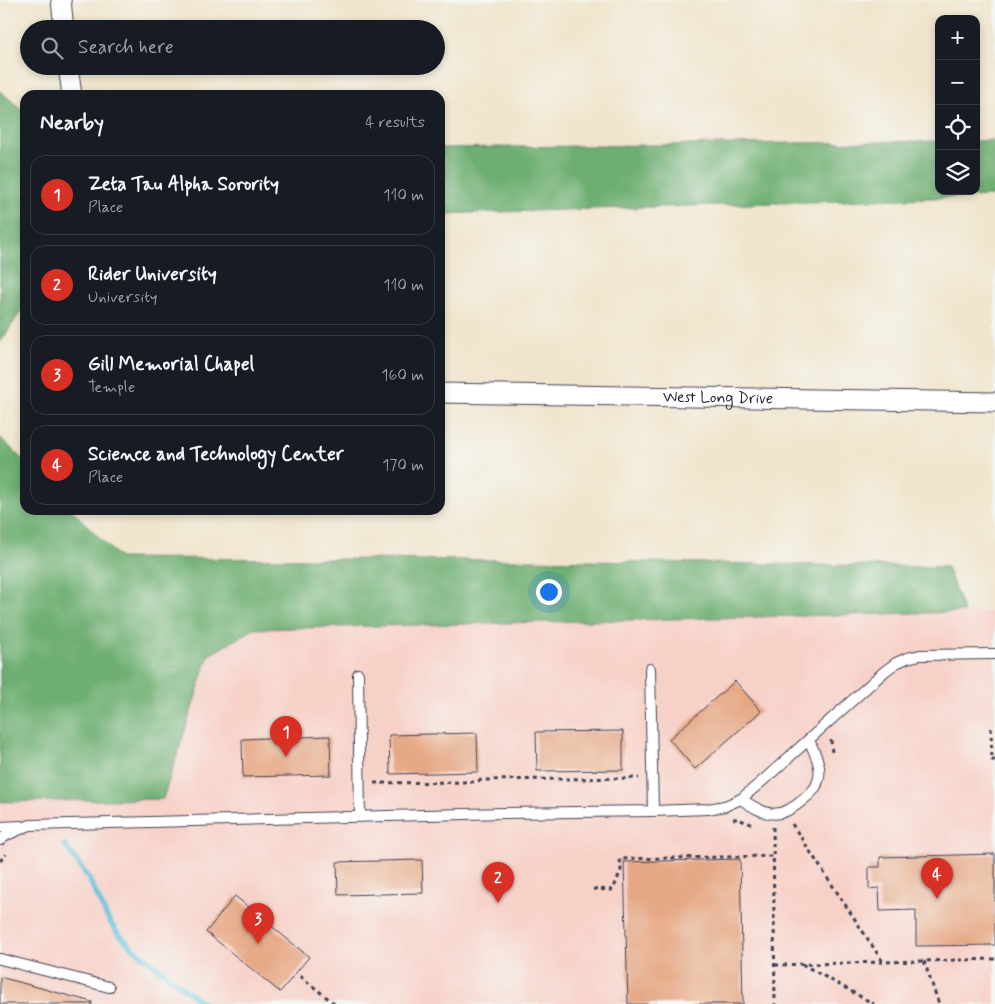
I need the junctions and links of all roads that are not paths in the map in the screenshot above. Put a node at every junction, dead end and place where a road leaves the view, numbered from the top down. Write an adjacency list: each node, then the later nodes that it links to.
1 (60, 0): 2 (street)
2 (63, 20)
3 (69, 75): 4 (street)
4 (71, 90)
5 (445, 393): 6 (street, West Long Drive)
6 (995, 402)
7 (995, 654): 10 (lane)
8 (650, 669): 12 (lane)
9 (358, 674): 13 (lane)
10 (809, 740): 11 (lane); 11 (lane)
11 (741, 799): 12 (lane)
12 (653, 811): 13 (lane)
13 (360, 816): 14 (lane)
14 (30, 825): 15 (lane); 16 (lane)
15 (0, 827)
16 (0, 840)
17 (0, 959): 18 (lane)
18 (109, 987)

